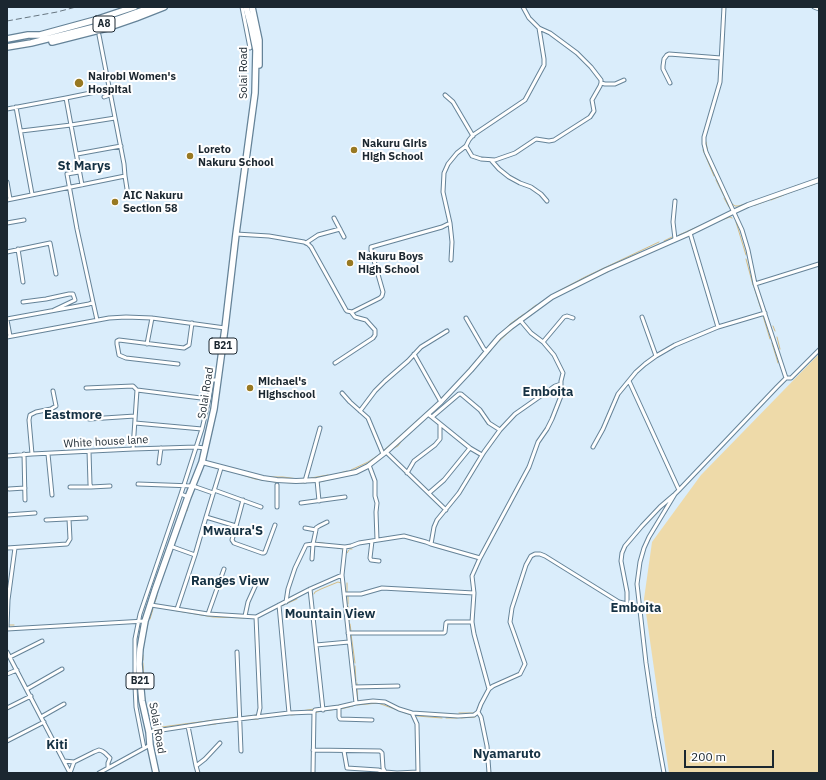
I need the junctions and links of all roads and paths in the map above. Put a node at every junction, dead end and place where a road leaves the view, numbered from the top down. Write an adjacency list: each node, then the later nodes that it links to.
1 (125, 7): 14 (highway)
2 (134, 7): 13 (highway, A8)
3 (152, 7): 13 (highway, A8)
4 (164, 7): 17 (highway)
5 (242, 7): 19 (street)
6 (246, 7): 25 (highway, Solai Road / B21)
7 (252, 7): 25 (highway, B21)
8 (523, 7): 12 (street)
9 (724, 7): 20 (street)
10 (814, 7): 11 (street)
11 (819, 9)
12 (539, 28): 22 (street); 34 (street)
13 (54, 34): 14 (highway, A8); 17 (highway, A8)
14 (28, 35): 16 (highway, A8)
15 (99, 35): 24 (street)
16 (7, 39)
17 (31, 43): 18 (highway, A8)
18 (7, 47)
19 (250, 48)
20 (721, 58): 23 (street); 50 (street)
21 (624, 80): 22 (street)
22 (601, 83): 38 (street)
23 (670, 83)
24 (108, 90): 27 (street); 28 (street); 31 (street)
25 (255, 93): 57 (highway, Solai Road / B21)
26 (446, 95): 34 (street)
27 (104, 97)
28 (66, 98): 29 (street); 32 (street)
29 (16, 107): 30 (street); 33 (street)
30 (7, 109)
31 (115, 118): 32 (street); 35 (street)
32 (71, 125): 33 (street); 37 (street)
33 (21, 131): 46 (street)
34 (473, 136): 36 (street)
35 (121, 146): 37 (street); 40 (street)
36 (466, 146): 38 (street); 54 (street)
37 (77, 154): 39 (street)
38 (491, 160): 48 (street)
39 (79, 172): 43 (street); 44 (street)
40 (125, 176): 43 (street); 45 (street)
41 (819, 180): 50 (street)
42 (7, 182): 47 (street)
43 (82, 185): 44 (street)
44 (70, 187): 46 (street); 69 (street)
45 (126, 193)
46 (32, 194): 47 (street)
47 (9, 199)
48 (548, 201)
49 (675, 201): 59 (street)
50 (733, 212): 56 (street); 67 (street)
51 (334, 218): 55 (street)
52 (24, 220): 53 (street)
53 (7, 223)
54 (450, 223): 63 (street); 71 (street)
55 (340, 229): 58 (street); 60 (street)
56 (690, 233): 59 (street); 81 (street)
57 (236, 234): 60 (street); 82 (highway, Solai Road / B21)
58 (344, 237)
59 (675, 239): 79 (street)
60 (306, 243): 71 (street)
61 (18, 249): 62 (street); 65 (street); 66 (street)
62 (7, 252)
63 (451, 260)
64 (819, 264): 67 (street)
65 (56, 274)
66 (22, 282)
67 (756, 284): 72 (street)
68 (23, 302): 70 (street)
69 (93, 302): 70 (street); 78 (street)
70 (49, 312): 77 (street)
71 (351, 312): 91 (street)
72 (765, 312): 81 (street); 93 (street)
73 (642, 317): 90 (street)
74 (152, 318): 78 (street); 80 (street); 86 (street)
75 (466, 318): 88 (street)
76 (572, 318): 85 (street)
77 (7, 320): 84 (street)
78 (97, 320): 84 (street)
79 (520, 320): 85 (street); 88 (street)
80 (192, 323): 82 (street); 86 (street)
81 (718, 327): 90 (street)
82 (225, 328): 94 (highway, Solai Road / B21)
83 (447, 331): 89 (street)
84 (8, 336)
85 (543, 342): 96 (street)
86 (147, 344): 92 (street)
87 (819, 350): 93 (street)
88 (488, 351): 102 (street)
89 (414, 354): 102 (street); 103 (street)
90 (656, 356): 95 (street)
91 (335, 363)
92 (178, 364)
93 (786, 378): 142 (street)
94 (218, 380): 101 (street); 116 (highway, Solai Road / B21)
95 (629, 382): 114 (street); 142 (street)
96 (561, 384): 112 (street); 177 (street)
97 (86, 388): 98 (street)
98 (137, 390): 101 (street); 105 (street)
99 (53, 392): 122 (street)
100 (342, 393): 103 (street)
101 (209, 399): 111 (street)
102 (441, 402): 104 (street)
103 (360, 411): 120 (street)
104 (428, 414): 106 (street); 120 (street)
105 (135, 416): 107 (street); 108 (street)
106 (432, 417): 109 (street); 112 (street)
107 (89, 419)
108 (135, 423): 111 (street); 118 (street)
109 (440, 424): 117 (street); 130 (street)
110 (320, 428): 132 (street)
111 (202, 429): 113 (street)
112 (500, 430): 124 (street)
113 (196, 447): 115 (street, White house lane); 116 (street, White house lane); 134 (street)
114 (593, 447)
115 (161, 448): 118 (street, White house lane); 127 (street)
116 (205, 448): 126 (highway, Solai Road / B21)
117 (470, 448): 124 (street); 144 (street)
118 (133, 449): 119 (street, White house lane)
119 (89, 451): 123 (street, White house lane); 139 (street)
120 (384, 453): 128 (street); 130 (street)
121 (24, 454): 122 (street, White house lane); 125 (street, White house lane); 140 (street)
122 (32, 454): 123 (street, White house lane)
123 (48, 454): 147 (street)
124 (482, 455): 156 (street)
125 (7, 456)
126 (202, 462): 129 (street); 137 (highway, Solai Road / B21)
127 (159, 463)
128 (369, 465): 131 (street); 168 (street)
129 (221, 468): 132 (street); 143 (street)
130 (407, 472): 144 (street)
131 (317, 480): 132 (street); 152 (street)
132 (305, 481)
133 (138, 484): 134 (street)
134 (184, 485): 137 (street); 145 (street)
135 (277, 485): 155 (street)
136 (110, 486): 139 (street)
137 (192, 486): 143 (street); 148 (highway, Solai Road / B21)
138 (70, 487): 139 (street)
139 (91, 487)
140 (25, 488): 141 (street); 150 (street)
141 (9, 489)
142 (679, 490): 146 (street)
143 (214, 492): 151 (street); 159 (street)
144 (429, 493): 156 (street)
145 (181, 494): 148 (street); 196 (street)
146 (675, 494): 188 (street); 191 (street)
147 (52, 495)
148 (188, 497): 172 (highway, Solai Road / B21)
149 (345, 497): 152 (street)
150 (25, 500)
151 (243, 500): 154 (street); 165 (street)
152 (319, 501): 153 (street)
153 (301, 503)
154 (262, 507)
155 (277, 507)
156 (446, 510): 171 (street)
157 (34, 513): 158 (street)
158 (7, 515)
159 (206, 517): 165 (street); 176 (street)
160 (86, 518): 161 (street)
161 (69, 519): 162 (street); 175 (street)
162 (46, 520)
163 (327, 522): 167 (street)
164 (275, 525): 165 (street)
165 (236, 526)
166 (305, 528): 167 (street)
167 (316, 530): 170 (street)
168 (377, 540): 169 (street); 171 (street)
169 (372, 541): 173 (street); 179 (street)
170 (313, 544): 173 (street); 178 (street); 187 (street)
171 (431, 544): 177 (street)
172 (170, 546): 176 (street); 189 (highway, Solai Road / B21)
173 (345, 547): 181 (street)
174 (7, 548): 175 (street)
175 (15, 548): 186 (street)
176 (195, 554): 192 (street)
177 (480, 558): 184 (street)
178 (312, 559)
179 (379, 561)
180 (224, 569): 193 (street)
181 (342, 575): 183 (street); 185 (street)
182 (258, 580): 194 (street)
183 (310, 589): 187 (street); 202 (street)
184 (474, 593): 185 (street); 197 (street)
185 (344, 594): 199 (street)
186 (8, 600): 198 (street)
187 (286, 602): 190 (street)
188 (627, 604): 191 (street); 212 (street)
189 (151, 605): 192 (street); 196 (highway, Solai Road / B21)
190 (279, 605): 195 (street); 221 (street)
191 (639, 607): 249 (street)
192 (177, 609): 193 (street)
193 (208, 614): 194 (street)
194 (244, 616): 195 (street)
195 (256, 616): 224 (street)
196 (142, 622): 198 (street); 229 (highway, Solai Road / B21); 232 (street)
197 (472, 622): 199 (street); 212 (street)
198 (7, 628)
199 (348, 632): 201 (street)
200 (42, 641): 205 (street)
201 (349, 642): 202 (street); 210 (street)
202 (316, 645): 218 (street)
203 (7, 652): 205 (street)
204 (237, 652): 225 (street)
205 (10, 657): 207 (street)
206 (62, 669): 211 (street)
207 (16, 670): 208 (street); 211 (street)
208 (7, 674)
209 (398, 686): 210 (street)
210 (354, 687): 214 (street)
211 (27, 689): 213 (street)
212 (489, 689): 220 (street)
213 (30, 696): 217 (street); 223 (street)
214 (356, 703): 216 (street); 222 (street)
215 (64, 704): 223 (street)
216 (339, 707): 218 (street); 226 (street)
217 (7, 708)
218 (323, 710): 219 (street)
219 (314, 712): 221 (street); 233 (street)
220 (478, 712): 222 (street); 248 (street)
221 (289, 713): 224 (street)
222 (412, 713): 247 (street)
223 (41, 717): 227 (street)
224 (258, 717): 225 (street)
225 (240, 719): 228 (street); 234 (street)
226 (372, 720)
227 (44, 722): 230 (street); 237 (street)
228 (188, 726): 229 (street); 240 (street)
229 (149, 732): 232 (highway, Solai Road / B21)
230 (7, 741)
231 (220, 743): 240 (street)
232 (147, 746): 239 (street); 244 (highway, Solai Road / B21)
233 (313, 750): 235 (street); 246 (street)
234 (241, 751)
235 (344, 751): 242 (street); 242 (street)
236 (110, 758): 238 (street); 239 (street); 241 (street)
237 (64, 761): 238 (street); 238 (street)
238 (74, 762)
239 (119, 762): 241 (street)
240 (196, 766): 245 (street)
241 (108, 768): 243 (street)
242 (385, 772): 247 (street)
243 (99, 773)
244 (156, 773)
245 (198, 773)
246 (313, 773)
247 (418, 773)
248 (489, 773)
249 (664, 773)

